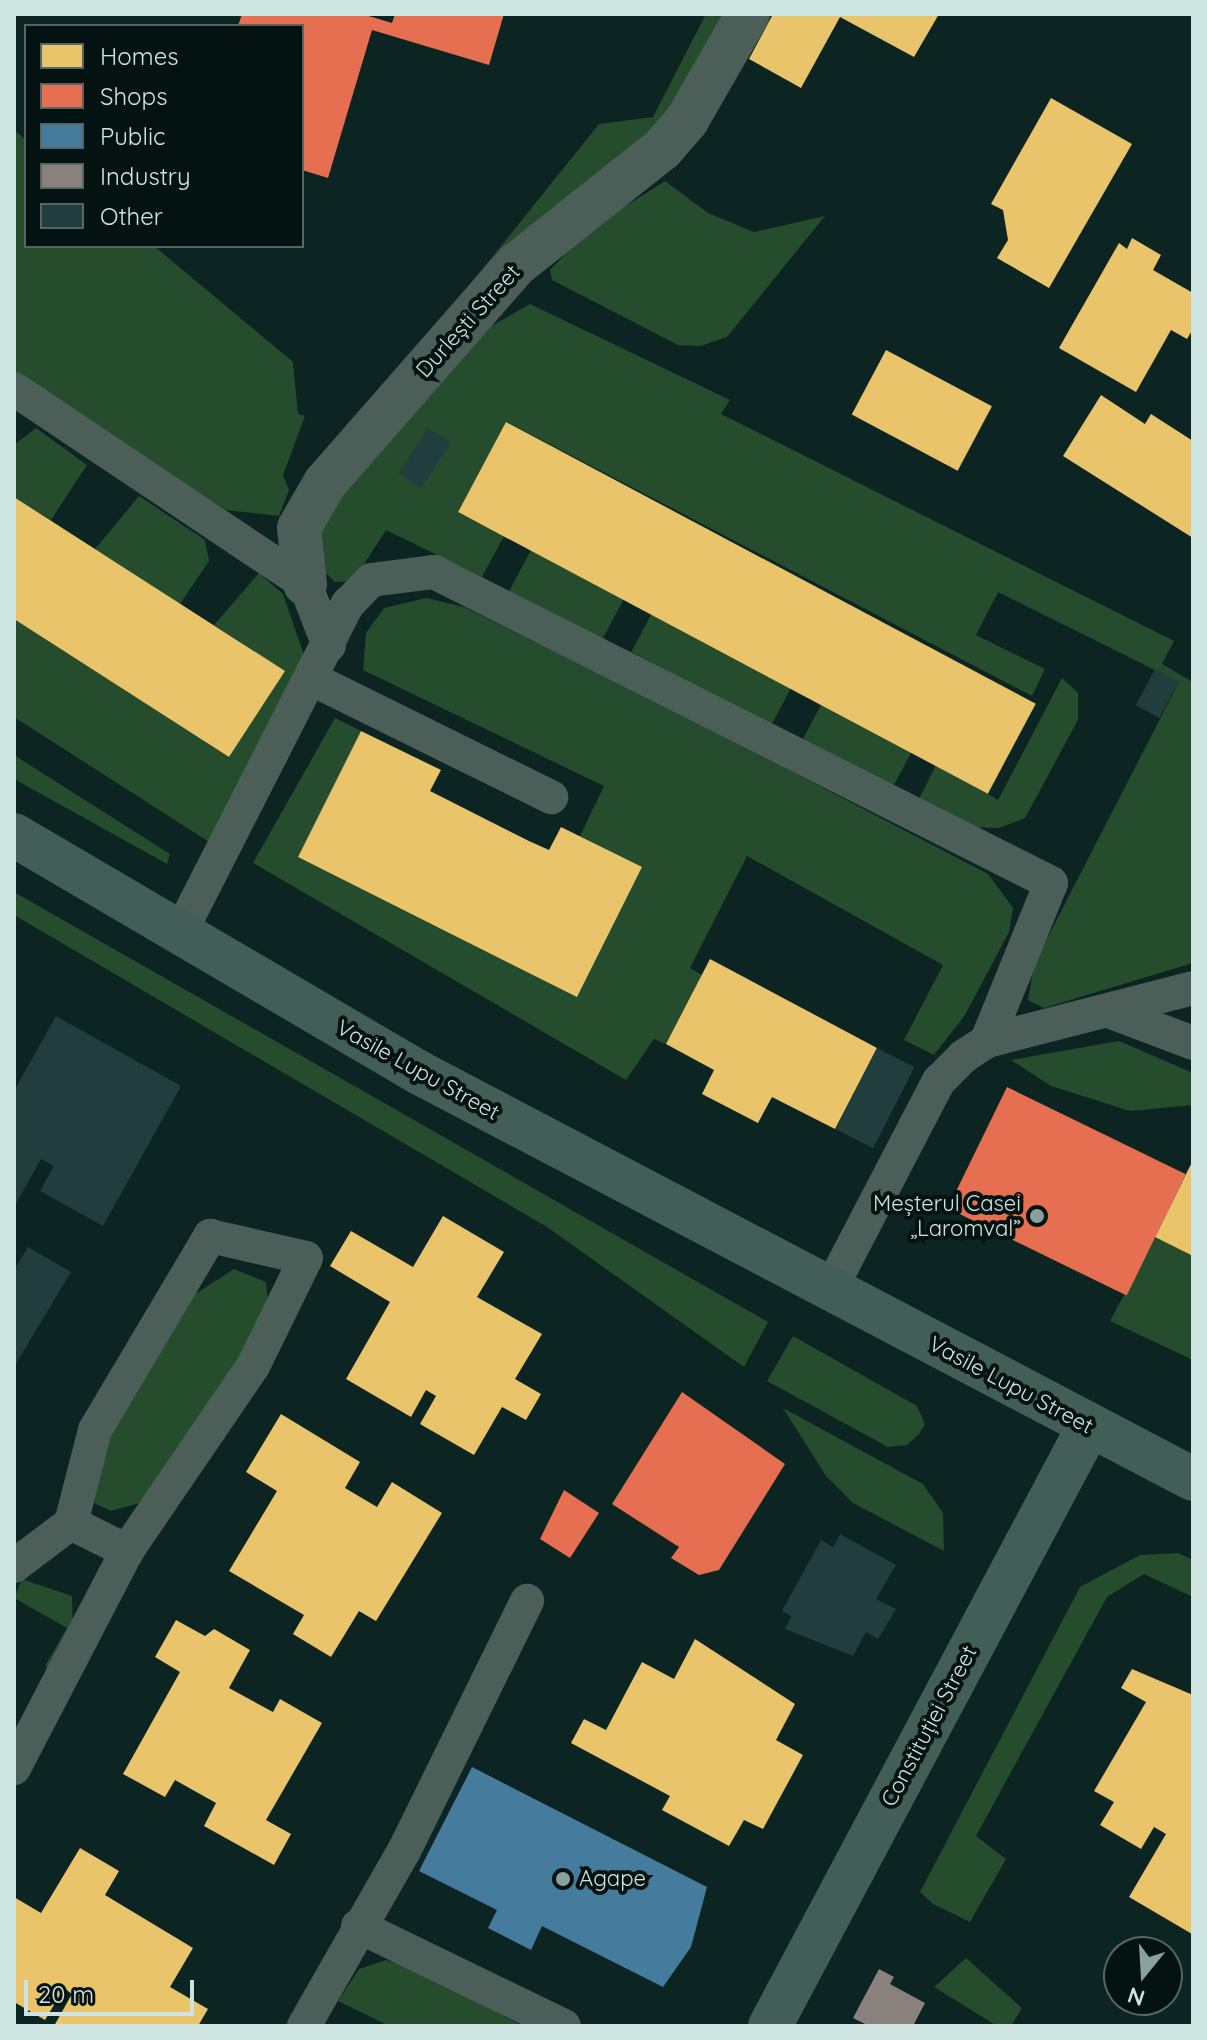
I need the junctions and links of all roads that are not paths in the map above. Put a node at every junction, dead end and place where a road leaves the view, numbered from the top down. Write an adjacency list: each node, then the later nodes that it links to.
1 (748, 14): 3 (street, Durlești Street)
2 (14, 389): 3 (lane)
3 (305, 584): 4 (lane)
4 (329, 646): 5 (lane); 11 (lane)
5 (312, 679): 6 (lane); 8 (lane)
6 (551, 797)
7 (14, 835): 8 (main road, Vasile Lupu Street)
8 (179, 935): 13 (main road, Vasile Lupu Street)
9 (1193, 988): 10 (lane)
10 (1114, 1013): 11 (lane); 12 (lane)
11 (987, 1041): 13 (lane)
12 (1193, 1043)
13 (830, 1290): 14 (main road, Vasile Lupu Street)
14 (1089, 1426): 15 (main road, Vasile Lupu Street); 24 (main road, Constituției Street)
15 (1193, 1479)
16 (71, 1523): 17 (lane); 17 (lane); 18 (lane)
17 (127, 1551): 20 (lane)
18 (14, 1566)
19 (527, 1601): 21 (lane)
20 (14, 1768)
21 (358, 1926): 22 (lane); 23 (lane)
22 (304, 2026)
23 (564, 2026)
24 (770, 2026)

